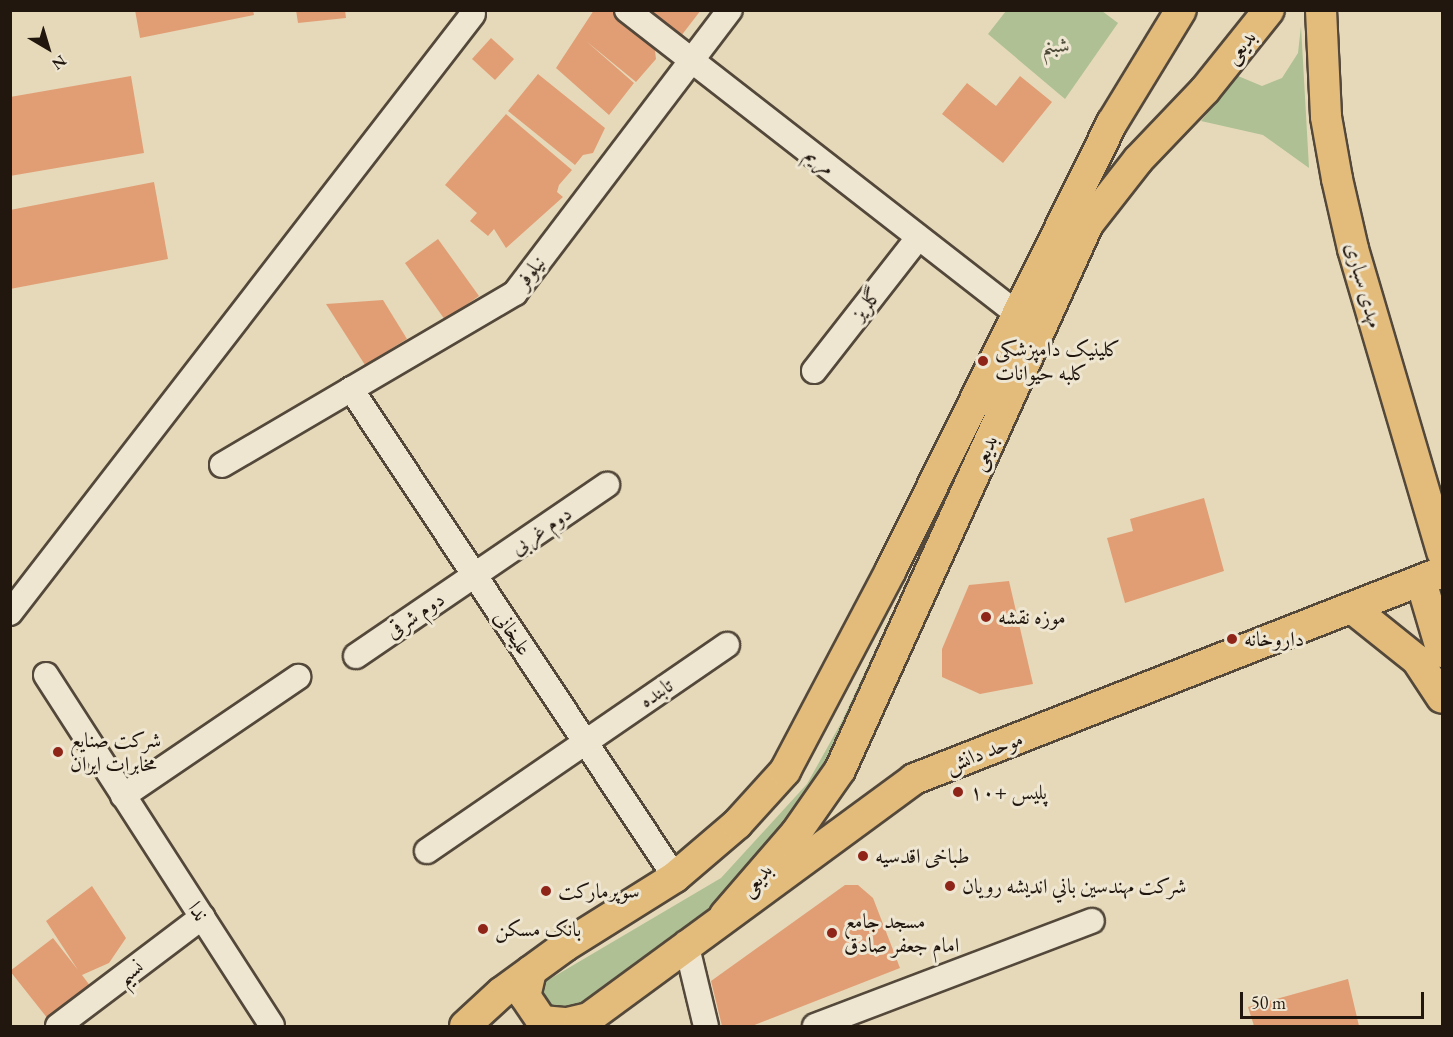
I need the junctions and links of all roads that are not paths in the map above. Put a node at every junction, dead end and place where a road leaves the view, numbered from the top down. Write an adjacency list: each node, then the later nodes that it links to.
1 (627, 10): 7 (street, مریم)
2 (729, 10): 7 (street, نیلوفر)
3 (1181, 10): 9 (main road, بدیعی)
4 (1269, 10): 29 (main road, بدیعی)
5 (1321, 10): 14 (main road, مهدی سباری)
6 (473, 14): 18 (street)
7 (691, 60): 8 (street, مریم); 11 (street, نیلوفر)
8 (918, 238): 9 (street, مریم); 10 (street, گلریز)
9 (1015, 312): 28 (main road, بدیعی)
10 (814, 371)
11 (351, 389): 12 (street, نیلوفر); 15 (street, علیخانی)
12 (222, 465)
13 (608, 485): 15 (street, دوم غربی)
14 (1443, 552)
15 (474, 575): 21 (street, دوم شرقی); 25 (street, علیخانی)
16 (1432, 577): 17 (main road, موحد دانش); 20 (main road)
17 (1352, 608): 24 (main road); 29 (main road, موحد دانش)
18 (10, 613)
19 (727, 645): 25 (street, تابنده)
20 (1443, 652)
21 (356, 656)
22 (46, 675): 26 (street, ندا)
23 (298, 677): 26 (street)
24 (1443, 698)
25 (585, 741): 27 (street, تابنده); 28 (street, علیخانی)
26 (123, 796): 30 (street, ندا)
27 (427, 851)
28 (675, 877): 33 (main road)
29 (725, 915): 32 (main road, موحد دانش)
30 (202, 917): 35 (street, نسیم); 36 (street, ندا)
31 (1092, 921): 39 (street)
32 (686, 943): 34 (main road, موحد دانش); 38 (street)
33 (531, 971): 34 (main road); 37 (main road)
34 (583, 1022)
35 (58, 1026)
36 (272, 1026)
37 (465, 1026)
38 (706, 1026)
39 (815, 1026)

